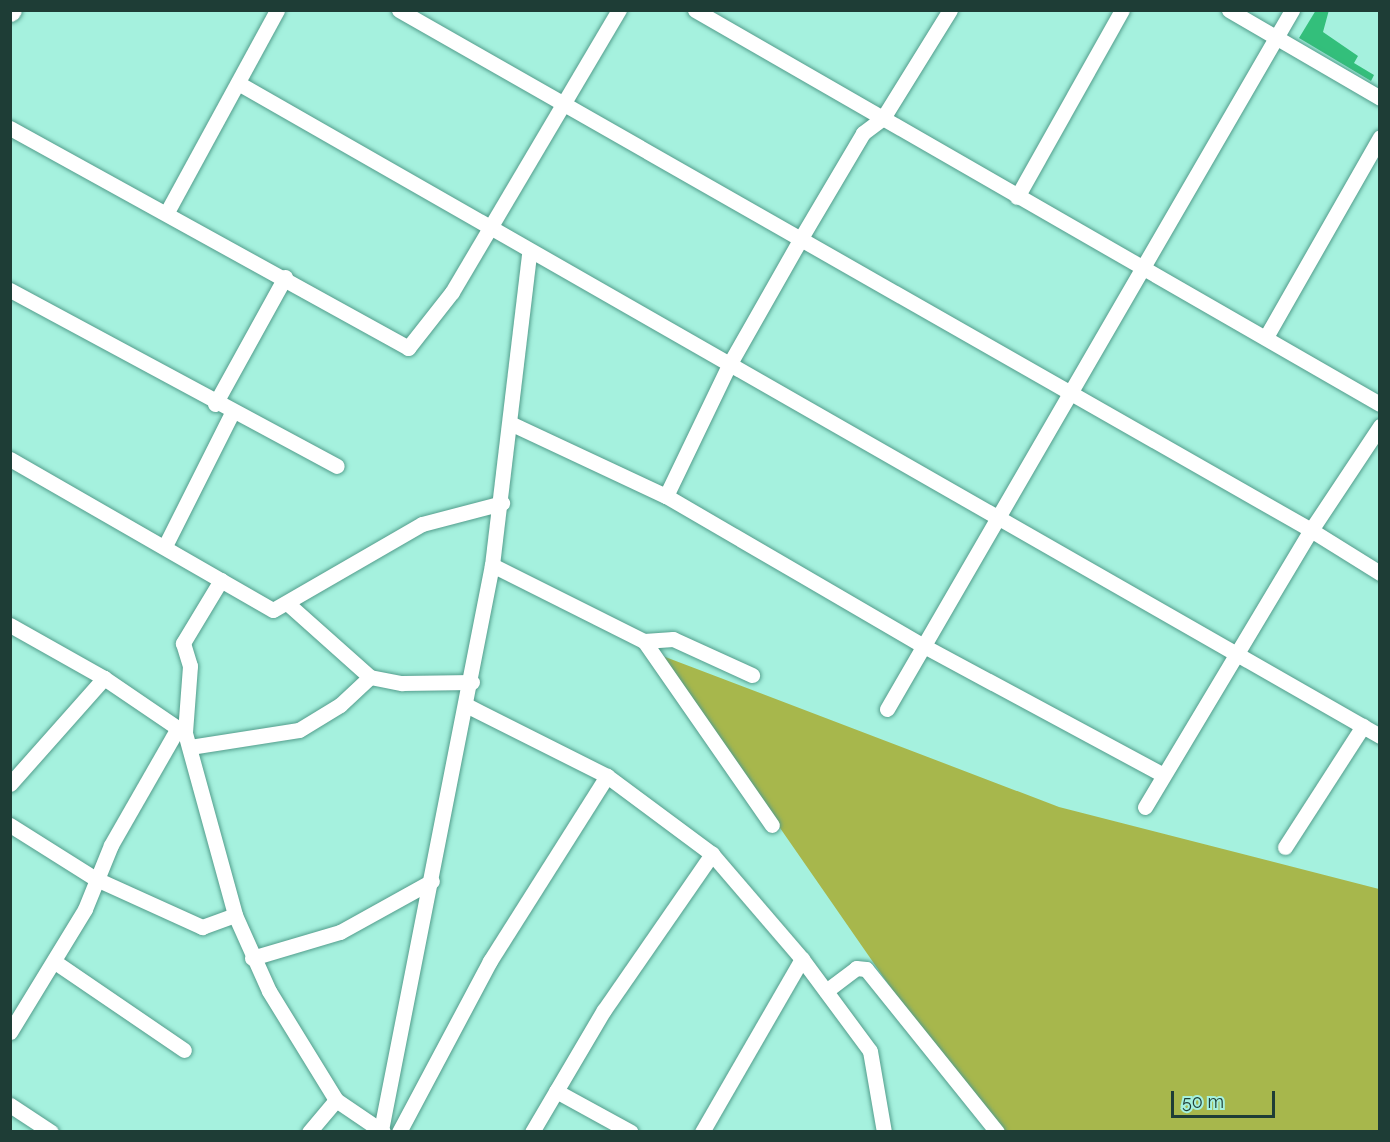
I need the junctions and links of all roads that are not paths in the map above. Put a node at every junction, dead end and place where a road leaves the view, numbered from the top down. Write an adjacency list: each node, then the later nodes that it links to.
1 (277, 10): 10 (street)
2 (399, 10): 12 (street)
3 (619, 10): 12 (street)
4 (695, 10): 13 (street)
5 (950, 10): 13 (street)
6 (1122, 10): 16 (street)
7 (1229, 10): 9 (street)
8 (1292, 10): 9 (street)
9 (1276, 37): 11 (street); 21 (street)
10 (238, 83): 17 (street); 18 (street)
11 (1380, 98)
12 (563, 102): 18 (street); 19 (street)
13 (883, 118): 16 (street); 19 (street)
14 (10, 128): 17 (street)
15 (1380, 137): 24 (street)
16 (1017, 197): 21 (street)
17 (167, 212): 22 (street)
18 (489, 229): 20 (street); 22 (street)
19 (801, 238): 25 (street); 26 (street)
20 (529, 253): 25 (street); 30 (street)
21 (1141, 265): 24 (street); 26 (street)
22 (285, 276): 27 (street)
23 (10, 290): 27 (street)
24 (1266, 337): 28 (street)
25 (729, 365): 34 (street); 36 (street)
26 (1070, 392): 36 (street); 37 (street)
27 (215, 404): 29 (street)
28 (1380, 404)
29 (232, 413): 33 (street); 38 (street)
30 (512, 424): 34 (street); 35 (street)
31 (1380, 426): 37 (street)
32 (10, 459): 38 (street)
33 (337, 466)
34 (666, 496): 45 (street)
35 (502, 503): 39 (street); 42 (street)
36 (996, 517): 45 (street); 46 (street)
37 (1311, 530): 40 (street); 46 (street)
38 (165, 546): 41 (street)
39 (492, 565): 44 (street); 50 (street)
40 (1380, 573)
41 (221, 580): 42 (street); 54 (street)
42 (287, 603): 48 (street)
43 (10, 626): 49 (street)
44 (644, 641): 47 (street); 62 (street)
45 (922, 645): 52 (street); 57 (street)
46 (1239, 653): 53 (street); 57 (street)
47 (752, 675)
48 (370, 677): 50 (street); 56 (street)
49 (104, 678): 54 (street); 59 (street)
50 (472, 682): 51 (street)
51 (468, 706): 58 (street); 66 (street)
52 (887, 709)
53 (1363, 726): 55 (street); 63 (street)
54 (181, 730): 56 (street); 65 (street)
55 (1380, 736)
56 (190, 747): 67 (street)
57 (1163, 775): 60 (street)
58 (608, 776): 64 (street); 80 (street)
59 (10, 784)
60 (1145, 807)
61 (10, 825): 65 (street)
62 (772, 825)
63 (1285, 847)
64 (712, 854): 69 (street); 74 (street)
65 (94, 878): 67 (street); 70 (street)
66 (432, 881): 68 (street); 79 (street)
67 (235, 915): 68 (street)
68 (252, 958): 75 (street)
69 (802, 959): 71 (street); 83 (street)
70 (55, 962): 72 (street); 73 (street)
71 (826, 991): 84 (street); 85 (street)
72 (10, 1032)
73 (184, 1050)
74 (556, 1090): 81 (street); 82 (street)
75 (336, 1100): 78 (street); 79 (street)
76 (10, 1105): 77 (street)
77 (51, 1131)
78 (309, 1131)
79 (382, 1131)
80 (399, 1131)
81 (532, 1131)
82 (631, 1131)
83 (702, 1131)
84 (884, 1131)
85 (997, 1131)

